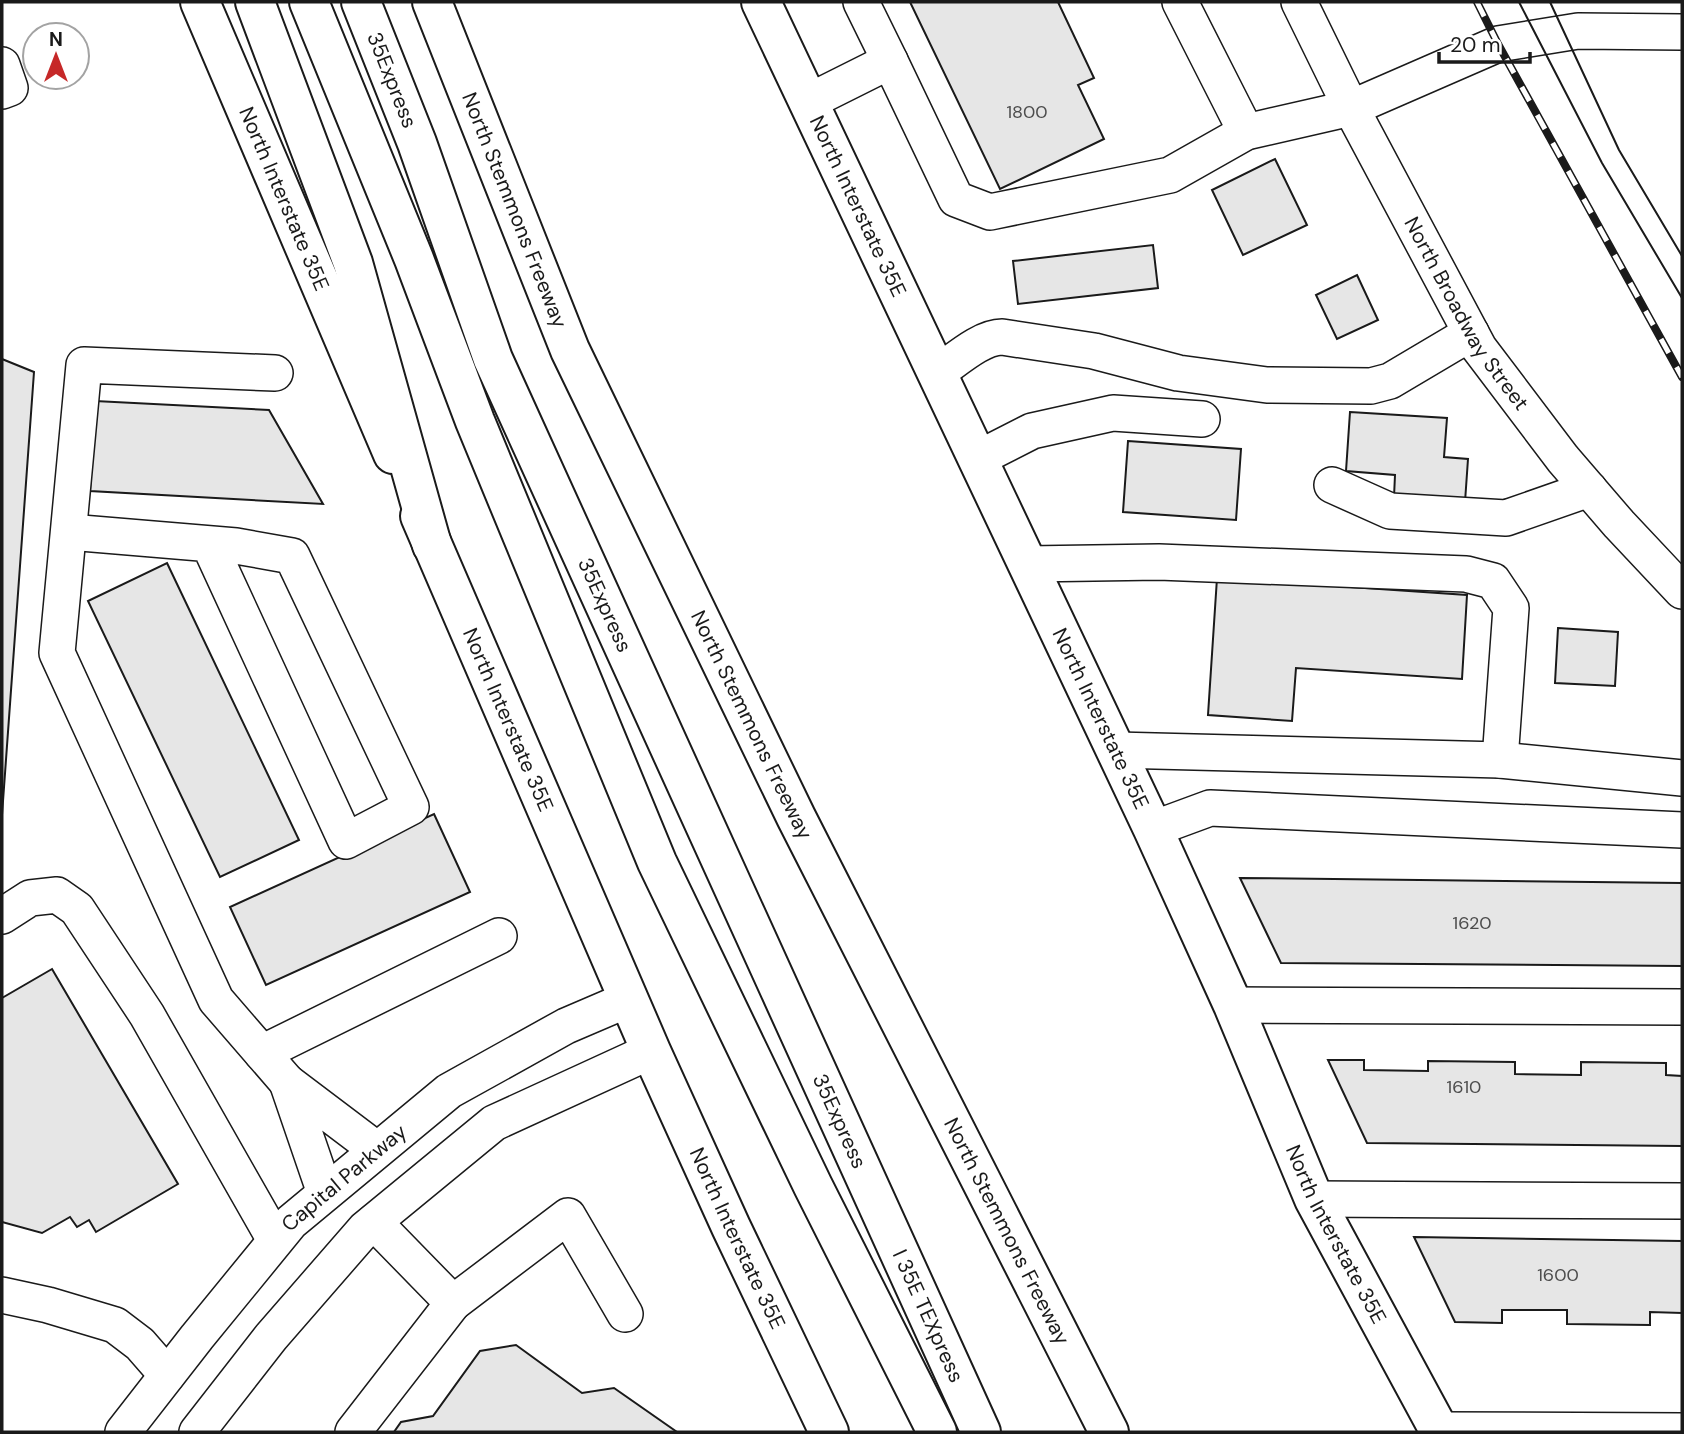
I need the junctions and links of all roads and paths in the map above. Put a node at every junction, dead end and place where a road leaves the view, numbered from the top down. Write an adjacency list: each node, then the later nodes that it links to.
1 (200, 2): 26 (main road, North Interstate 35E)
2 (255, 2): 26 (main road)
3 (309, 2): 59 (main road)
4 (361, 2): 44 (main road, 35Express)
5 (432, 2): 61 (main road, North Stemmons Freeway)
6 (761, 2): 14 (main road, North Interstate 35E)
7 (861, 2): 11 (street)
8 (1180, 2): 16 (street)
9 (1299, 2): 15 (street, North Broadway Street)
10 (1682, 32): 15 (street)
11 (890, 61): 14 (street); 16 (street)
12 (2, 65): 13 (street)
13 (2, 91)
14 (808, 102): 19 (main road, North Interstate 35E)
15 (1351, 108): 16 (street); 17 (street, North Broadway Street)
16 (1246, 132)
17 (1471, 333): 19 (street); 23 (street, North Broadway Street)
18 (275, 373): 24 (street)
19 (937, 373): 21 (main road, North Interstate 35E)
20 (1202, 419): 21 (street)
21 (977, 459): 27 (main road, North Interstate 35E)
22 (1332, 485): 23 (street)
23 (1589, 489): 28 (street, North Broadway Street)
24 (69, 532): 25 (street); 40 (street)
25 (209, 544): 25 (street)
26 (432, 545): 36 (main road, North Interstate 35E)
27 (1028, 564): 29 (main road, North Interstate 35E); 30 (street)
28 (1682, 591)
29 (1116, 750): 30 (street); 32 (main road, North Interstate 35E)
30 (1500, 760): 31 (street)
31 (1682, 778)
32 (1153, 829): 33 (street); 37 (main road, North Interstate 35E)
33 (1682, 830)
34 (2, 916): 48 (street)
35 (499, 936): 40 (street)
36 (629, 999): 39 (main road, North Interstate 35E); 42 (street, Capital Parkway)
37 (1233, 1005): 38 (street); 45 (main road, North Interstate 35E)
38 (1682, 1007)
39 (651, 1051): 47 (street); 58 (main road, North Interstate 35E)
40 (262, 1053): 41 (street)
41 (287, 1082): 42 (street); 43 (street)
42 (377, 1150): 43 (street, Capital Parkway)
43 (326, 1193): 48 (street, Capital Parkway)
44 (874, 1199): 60 (main road, I 35E TEXpress)
45 (1314, 1199): 46 (street); 53 (main road, North Interstate 35E)
46 (1682, 1201)
47 (374, 1222): 50 (street); 56 (street)
48 (275, 1240): 52 (street, Capital Parkway)
49 (2, 1294): 52 (street)
50 (453, 1303): 51 (street); 57 (street)
51 (625, 1314)
52 (167, 1375): 55 (street, Capital Parkway)
53 (1440, 1431): 54 (street)
54 (1682, 1431)
55 (123, 1432)
56 (197, 1432)
57 (353, 1432)
58 (829, 1432)
59 (937, 1432)
60 (981, 1432)
61 (1110, 1432)

